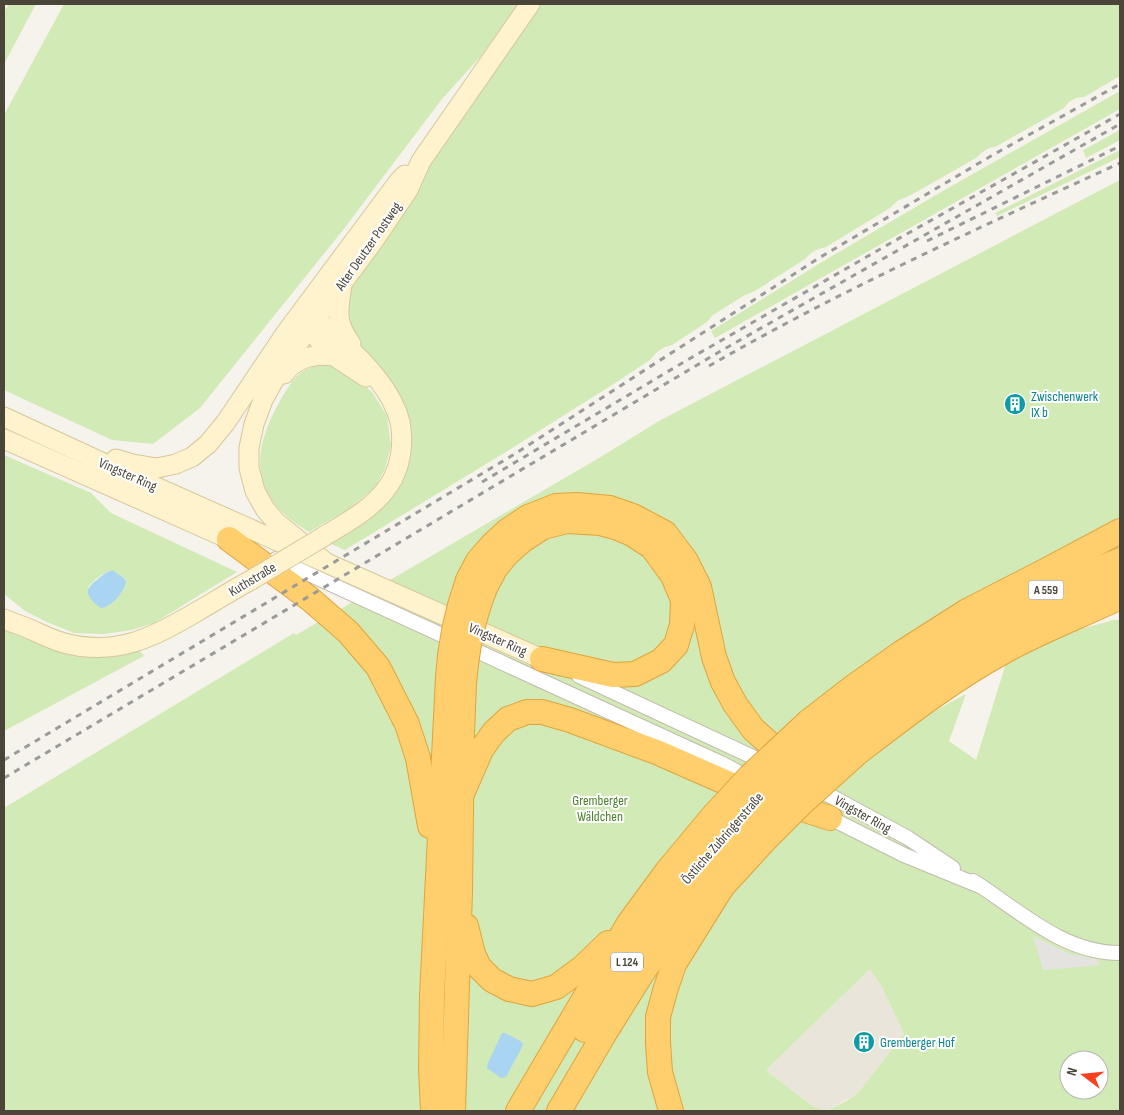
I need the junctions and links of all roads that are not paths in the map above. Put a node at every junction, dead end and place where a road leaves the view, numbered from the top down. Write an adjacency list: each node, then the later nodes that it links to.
1 (530, 4): 2 (main road, Alter Deutzer Postweg)
2 (421, 161): 3 (main road, Alter Deutzer Postweg); 4 (main road, Alter Deutzer Postweg)
3 (342, 284): 5 (main road, Alter Deutzer Postweg); 8 (main road)
4 (313, 298): 5 (main road); 6 (main road, Alter Deutzer Postweg)
5 (311, 324): 6 (main road); 7 (main road, Kuthstraße); 8 (main road, Kuthstraße); 10 (main road, Alter Deutzer Postweg)
6 (287, 332): 13 (main road, Alter Deutzer Postweg)
7 (334, 356): 9 (main road, Kuthstraße); 10 (main road)
8 (368, 367): 9 (main road, Kuthstraße)
9 (384, 389): 27 (main road, Kuthstraße, bridge)
10 (259, 411): 20 (main road)
11 (4, 417): 13 (main road, Vingster Ring)
12 (4, 439): 15 (main road, Vingster Ring)
13 (65, 446): 20 (main road, Vingster Ring)
14 (4, 448): 15 (main road)
15 (36, 453): 17 (main road, Vingster Ring)
16 (1120, 531): 21 (highway)
17 (229, 540): 34 (street, Vingster Ring); 36 (highway)
18 (1120, 544): 21 (highway)
19 (1120, 560): 28 (highway, A 559)
20 (324, 561): 29 (main road, Vingster Ring)
21 (1043, 572): 31 (highway)
22 (1120, 579): 28 (highway, A 559)
23 (476, 584): 29 (highway); 30 (highway, bridge); 32 (highway)
24 (1114, 603): 31 (highway)
25 (4, 606): 27 (main road)
26 (4, 619): 27 (main road, Kuthstraße)
27 (34, 631)
28 (976, 636): 31 (highway)
29 (542, 659): 32 (street, Vingster Ring)
30 (456, 681): 33 (highway); 36 (highway)
31 (832, 738): 35 (highway, bridge); 35 (highway, bridge)
32 (792, 776): 37 (street, Vingster Ring)
33 (461, 796): 34 (highway); 39 (highway)
34 (830, 818): 37 (street, Vingster Ring)
35 (740, 828): 38 (highway); 40 (highway); 47 (highway, Östliche Zubringerstraße / L 124); 48 (highway, Östliche Zubringerstraße / L 124)
36 (438, 875): 42 (highway)
37 (980, 886): 41 (street, Vingster Ring)
38 (722, 887): 49 (highway); 50 (highway)
39 (460, 891): 40 (highway); 45 (highway)
40 (629, 923): 46 (highway)
41 (1120, 953)
42 (431, 1068): 43 (highway); 44 (highway)
43 (423, 1111)
44 (433, 1111)
45 (453, 1111)
46 (518, 1111)
47 (537, 1111)
48 (559, 1111)
49 (578, 1111)
50 (671, 1111)

